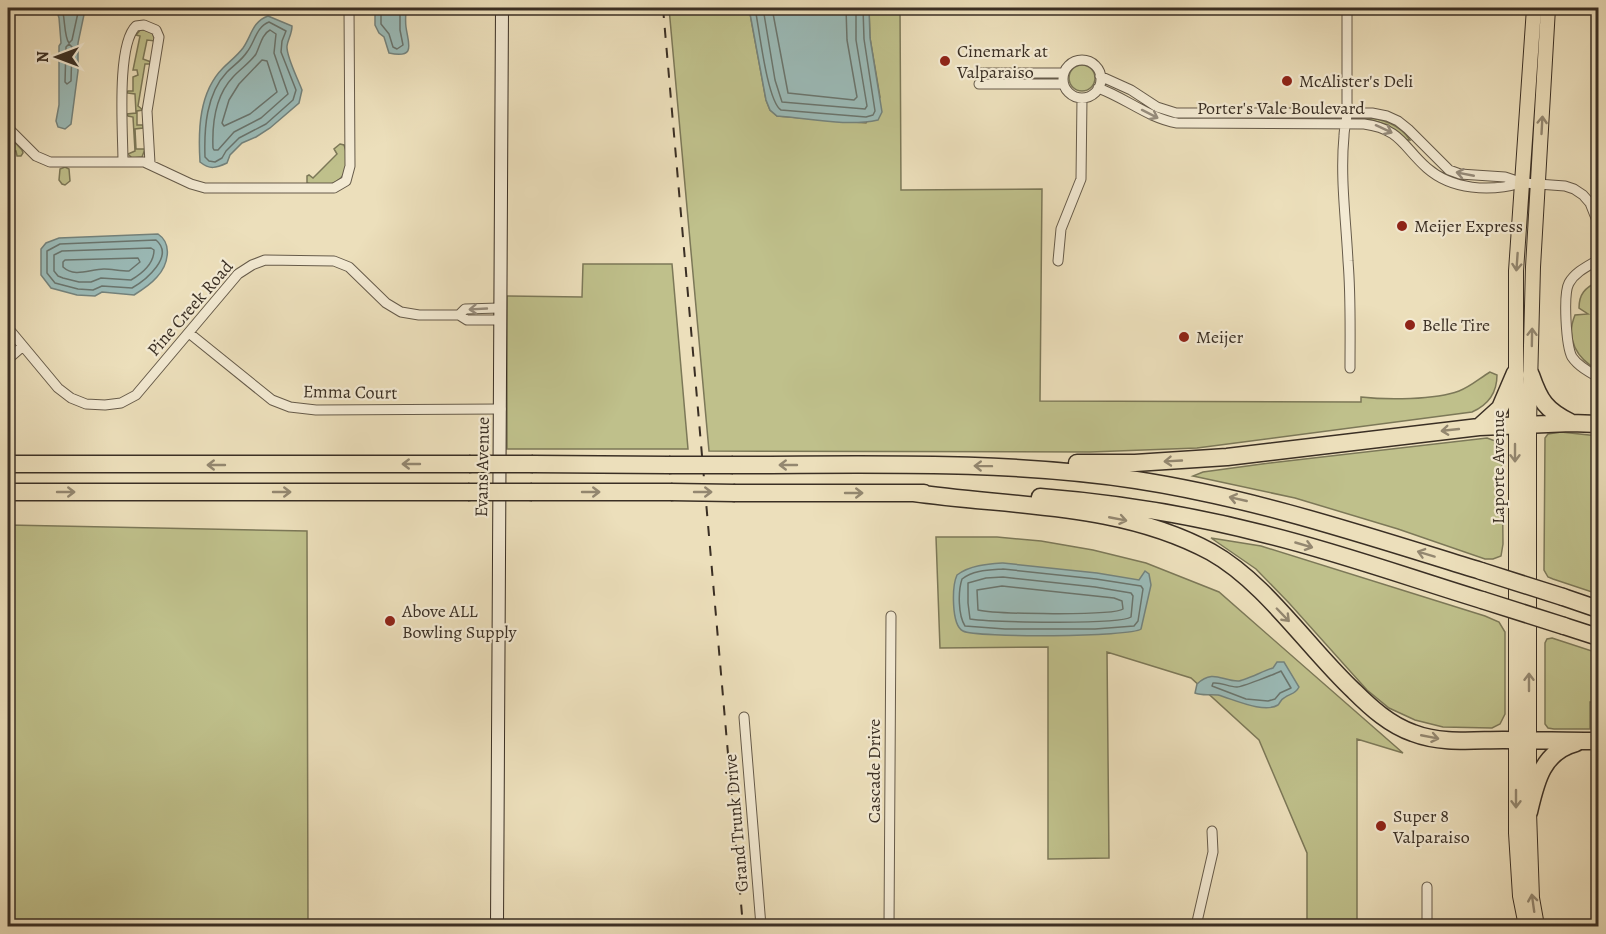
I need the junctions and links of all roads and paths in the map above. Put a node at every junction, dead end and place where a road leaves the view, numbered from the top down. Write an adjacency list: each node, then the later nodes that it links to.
1 (8, 8): 15 (street)
2 (351, 8): 21 (street)
3 (502, 8): 27 (street, Evans Avenue)
4 (1347, 8): 14 (street)
5 (1534, 8): 22 (main road, Laporte Avenue)
6 (1548, 8): 23 (main road, Laporte Avenue, one-way to 6)
7 (979, 73): 8 (street)
8 (1063, 73): 9 (street); 11 (street)
9 (1100, 76): 12 (street); 14 (street, Porter's Vale Boulevard)
10 (979, 84): 11 (street)
11 (1063, 84): 13 (street)
12 (1098, 88): 13 (street); 16 (street, Porter's Vale Boulevard, one-way to 16)
13 (1082, 98): 26 (street)
14 (1347, 113): 16 (street); 19 (street, Porter's Vale Boulevard)
15 (8, 115)
16 (1347, 124): 18 (street, Porter's Vale Boulevard, one-way to 18); 32 (street)
17 (8, 128): 20 (street)
18 (1406, 145): 19 (street); 22 (street, Porter's Vale Boulevard)
19 (1436, 157): 22 (street, Porter's Vale Boulevard, one-way to 19)
20 (123, 162): 21 (street); 21 (street)
21 (150, 163)
22 (1523, 183): 23 (street, Porter's Vale Boulevard); 33 (main road, Laporte Avenue, one-way to 33)
23 (1539, 184): 24 (street, Porter's Vale Boulevard); 33 (main road, Laporte Avenue, one-way to 23)
24 (1599, 222)
25 (1599, 260): 34 (street)
26 (1058, 261)
27 (499, 314): 29 (street, Pine Creek Road); 35 (street, Evans Avenue)
28 (8, 328): 30 (street, Pine Creek Road)
29 (189, 333): 30 (street, Pine Creek Road); 35 (street, Emma Court)
30 (23, 346): 31 (street)
31 (8, 359)
32 (1350, 368)
33 (1523, 374): 36 (highway); 37 (main road, Laporte Avenue); 39 (highway)
34 (1599, 377)
35 (501, 409): 54 (street, Evans Avenue)
36 (1571, 423): 37 (highway); 38 (highway)
37 (1522, 424): 39 (highway); 48 (main road, Laporte Avenue)
38 (1599, 424)
39 (1479, 427): 41 (highway, one-way to 41)
40 (8, 464): 41 (highway, one-way to 40, bridge)
41 (1011, 467): 44 (highway, one-way to 41, bridge)
42 (8, 492): 43 (highway, one-way to 43, bridge)
43 (914, 493): 46 (highway, one-way to 46, bridge); 48 (highway, one-way to 48)
44 (1599, 609)
45 (891, 616): 56 (street, Cascade Drive)
46 (1599, 637)
47 (744, 717): 55 (street, Grand Trunk Drive)
48 (1523, 740): 49 (highway); 50 (main road, Laporte Avenue); 61 (main road, Laporte Avenue, one-way to 61)
49 (1592, 741): 50 (highway)
50 (1529, 812): 62 (main road, Laporte Avenue, one-way to 50)
51 (1212, 831): 53 (street)
52 (1427, 887): 60 (street)
53 (1196, 925): 59 (street)
54 (497, 927)
55 (761, 927)
56 (889, 927)
57 (1107, 927): 58 (street)
58 (1125, 927)
59 (1213, 927)
60 (1427, 927)
61 (1526, 927)
62 (1537, 927)

